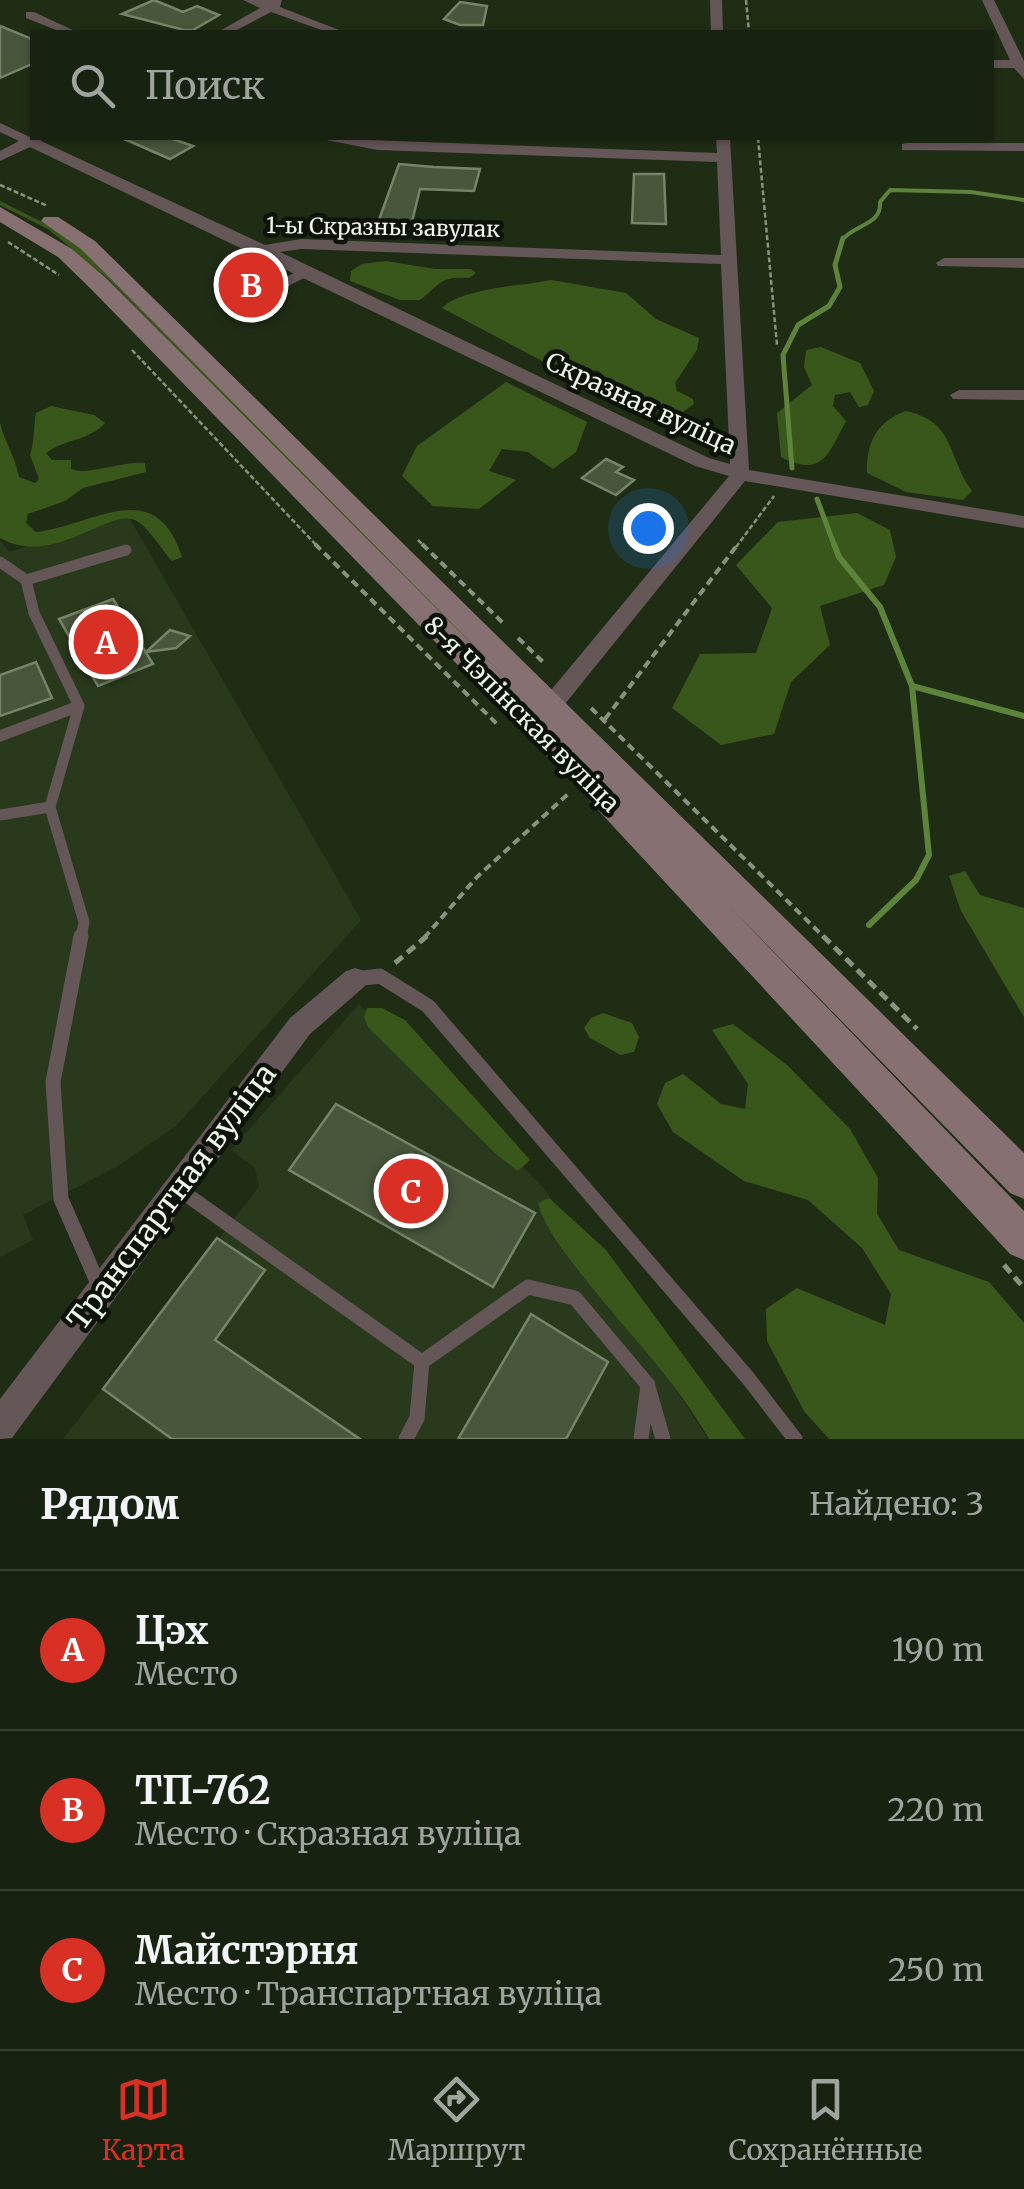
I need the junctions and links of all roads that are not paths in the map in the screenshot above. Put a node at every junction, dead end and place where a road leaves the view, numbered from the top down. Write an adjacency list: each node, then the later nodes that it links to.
1 (249, 0): 5 (street)
2 (283, 0): 5 (street)
3 (716, 0): 10 (street)
4 (988, 0): 12 (street)
5 (269, 8): 8 (street); 9 (street)
6 (30, 16): 7 (street)
7 (66, 30)
8 (228, 30)
9 (332, 30)
10 (717, 30)
11 (994, 64): 12 (street)
12 (1021, 69)
13 (0, 126): 14 (street, 1-ы Скразны завулак)
14 (30, 138)
15 (31, 140): 21 (street)
16 (35, 140): 25 (street, 1-ы Скразны завулак)
17 (337, 140): 22 (street)
18 (723, 140): 22 (street)
19 (1024, 147): 20 (street)
20 (906, 148)
21 (0, 157)
22 (724, 158): 26 (street)
23 (0, 197): 41 (main road, 8-я Чэпінская вуліца)
24 (0, 212): 41 (main road, 8-я Чэпінская вуліца)
25 (263, 250): 26 (street, 1-ы Скразны завулак); 29 (street, Скразная вуліца)
26 (731, 260): 35 (street)
27 (944, 262): 28 (street)
28 (1024, 263)
29 (306, 272): 31 (lane); 35 (street, Скразная вуліца)
30 (230, 280): 31 (lane)
31 (280, 284): 32 (lane)
32 (260, 296)
33 (960, 394): 34 (street)
34 (1024, 395)
35 (740, 475): 36 (street, Скразная вуліца); 41 (street)
36 (1024, 522)
37 (126, 550): 39 (lane)
38 (0, 562): 39 (lane)
39 (26, 580): 40 (lane)
40 (79, 706): 42 (lane); 43 (lane)
41 (531, 721): 46 (main road, 8-я Чэпінская вуліца); 48 (main road, 8-я Чэпінская вуліца)
42 (0, 736)
43 (50, 807): 44 (lane); 49 (lane)
44 (0, 815)
45 (368, 978): 47 (street, Транспартная вуліца); 56 (lane)
46 (1024, 1180)
47 (180, 1190): 49 (street, Транспартная вуліца); 50 (lane)
48 (1024, 1240)
49 (102, 1292): 52 (street, Транспартная вуліца)
50 (422, 1362): 51 (lane); 53 (lane)
51 (648, 1385): 54 (lane); 55 (lane)
52 (0, 1426)
53 (406, 1439)
54 (641, 1439)
55 (663, 1439)
56 (795, 1439)

